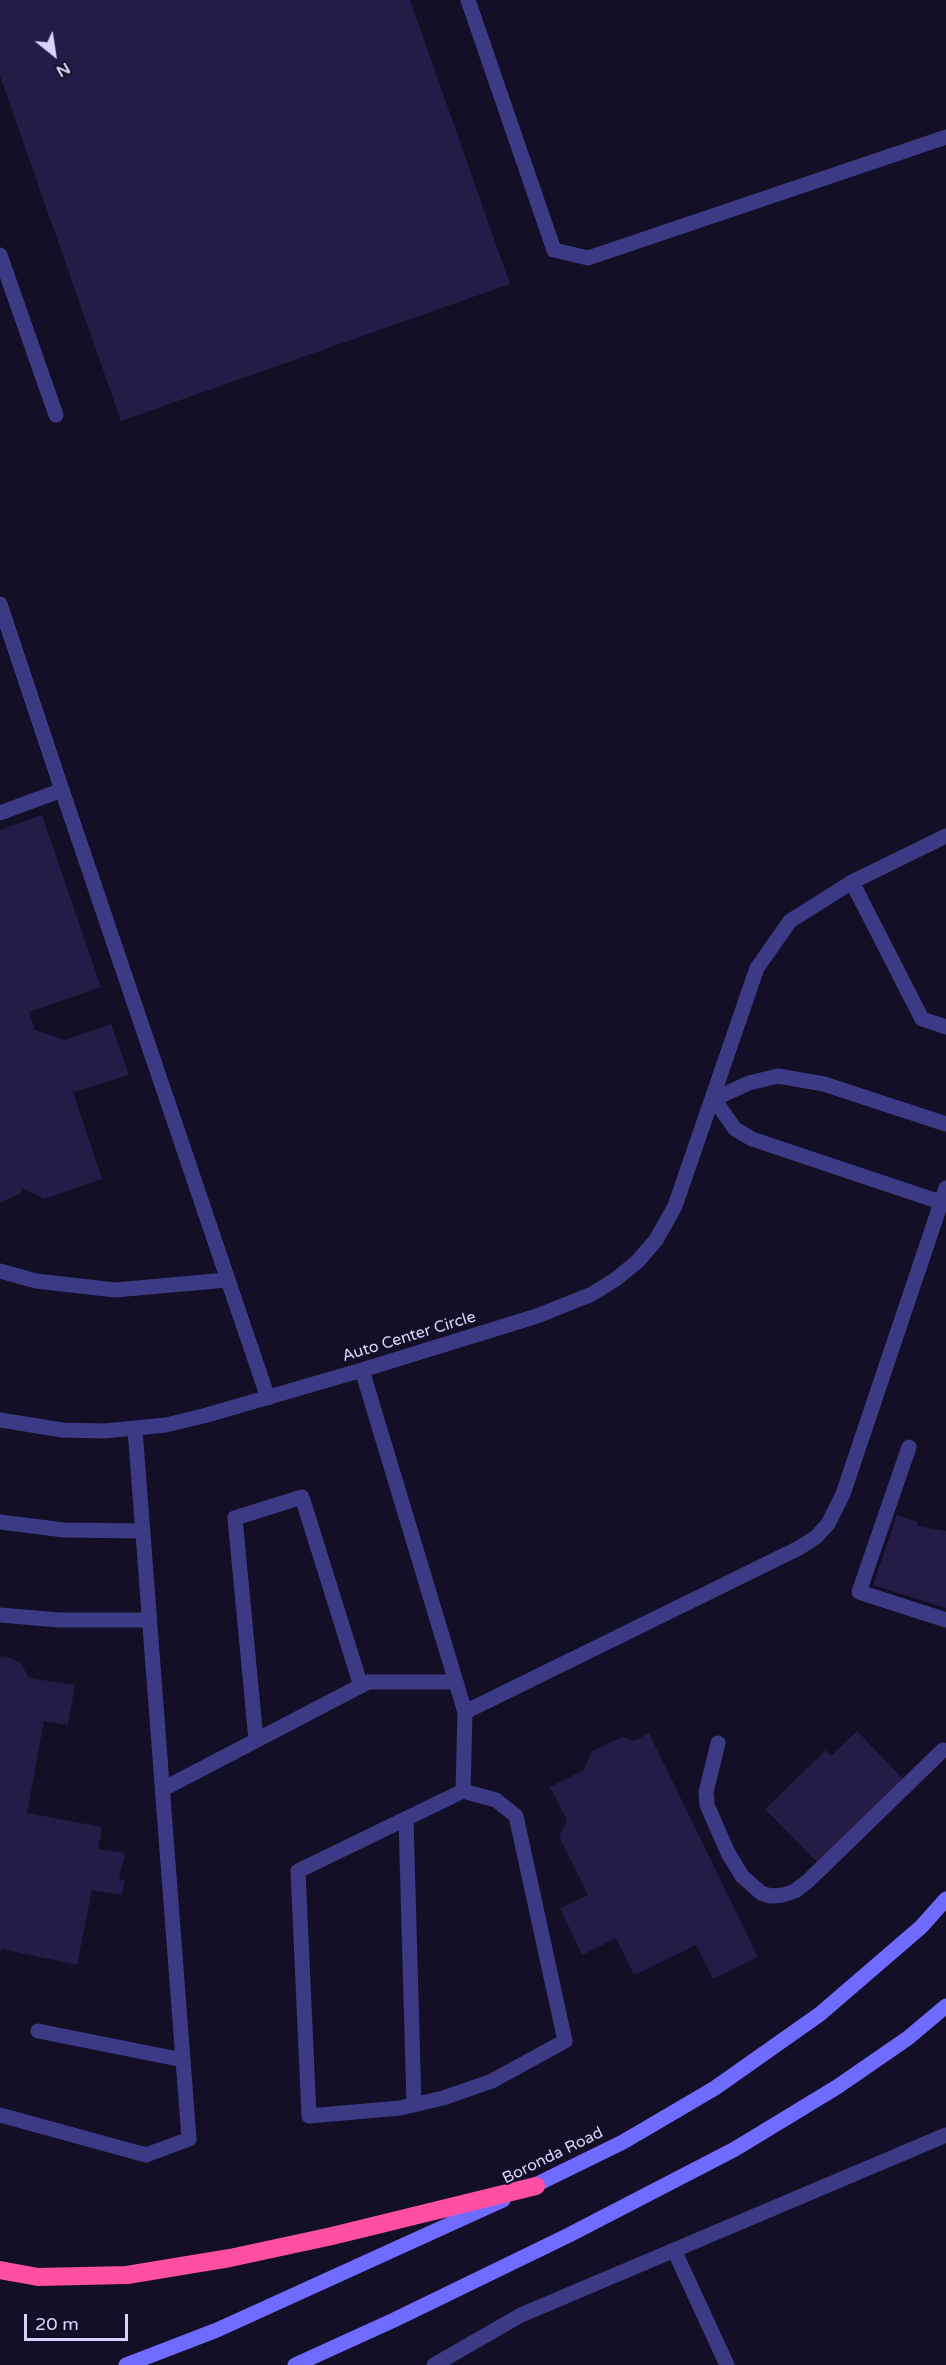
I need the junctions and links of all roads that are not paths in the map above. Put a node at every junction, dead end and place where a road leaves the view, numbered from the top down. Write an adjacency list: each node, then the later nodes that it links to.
1 (468, 0): 2 (street)
2 (946, 137)
3 (0, 255): 4 (street)
4 (56, 415)
5 (0, 604): 6 (street)
6 (62, 790): 7 (street); 15 (street)
7 (0, 813)
8 (946, 836): 9 (street, Auto Center Circle)
9 (852, 882): 10 (street); 11 (street, Auto Center Circle)
10 (946, 1027)
11 (714, 1099): 12 (street); 13 (street); 16 (street, Auto Center Circle)
12 (946, 1124)
13 (944, 1198): 28 (street)
14 (0, 1271): 15 (street)
15 (227, 1280): 17 (street)
16 (362, 1370): 17 (street, Auto Center Circle); 26 (street)
17 (268, 1398): 19 (street, Auto Center Circle)
18 (0, 1420): 19 (street, Auto Center Circle)
19 (135, 1429): 22 (street)
20 (909, 1447): 25 (street)
21 (0, 1522): 22 (street)
22 (143, 1531): 24 (street)
23 (0, 1616): 24 (street)
24 (150, 1620): 32 (street)
25 (946, 1620)
26 (456, 1682): 27 (street); 28 (street)
27 (361, 1686): 29 (street); 29 (street)
28 (465, 1712): 33 (street)
29 (256, 1740): 32 (street)
30 (718, 1743): 31 (street)
31 (943, 1750)
32 (163, 1789): 38 (street)
33 (464, 1791): 34 (street); 39 (street)
34 (406, 1820): 39 (street); 39 (street)
35 (946, 1899): 42 (main road, Boronda Road)
36 (946, 2006): 46 (main road)
37 (38, 2031): 38 (street)
38 (183, 2060): 40 (street)
39 (414, 2105)
40 (0, 2115)
41 (946, 2135): 43 (street)
42 (536, 2186): 44 (highway); 45 (main road, Boronda Road)
43 (674, 2250): 47 (street); 48 (street)
44 (0, 2270)
45 (126, 2365)
46 (295, 2365)
47 (434, 2365)
48 (728, 2365)

